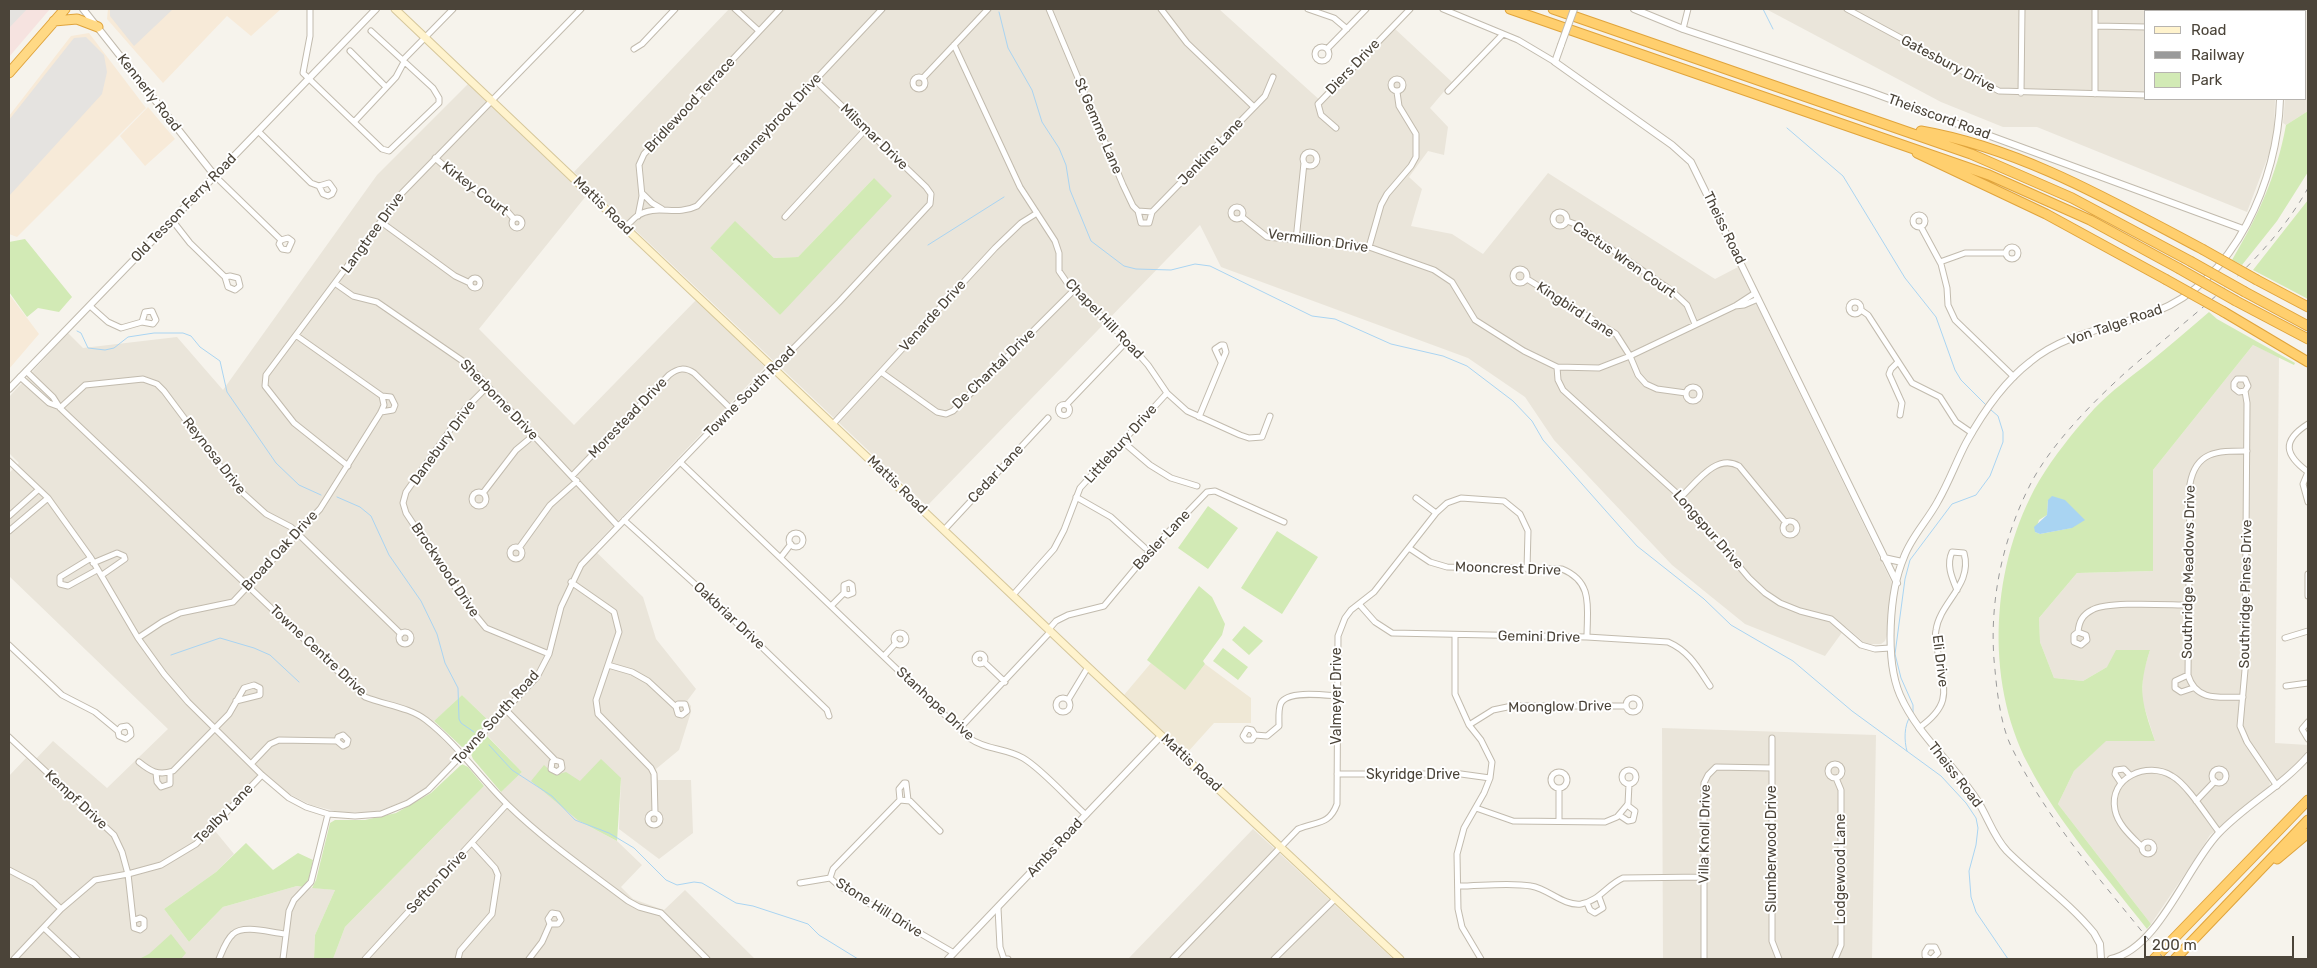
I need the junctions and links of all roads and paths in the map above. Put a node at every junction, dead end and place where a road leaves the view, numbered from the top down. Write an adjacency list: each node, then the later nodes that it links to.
1 (57, 9): 28 (highway)
2 (65, 9): 28 (highway)
3 (83, 9): 30 (street, Kennerly Road)
4 (310, 9): 47 (street)
5 (376, 9): 47 (street, Old Tesson Ferry Road)
6 (395, 9): 37 (main road, Mattis Road)
7 (453, 9): 37 (street)
8 (581, 9): 56 (street, Langtree Drive)
9 (675, 9): 39 (street)
10 (735, 9): 35 (street)
11 (780, 9): 35 (street, Bridlewood Terrace)
12 (882, 9): 48 (street, Tauneybrook Drive)
13 (988, 9): 38 (street)
14 (1049, 9): 71 (street, St Gemme Lane)
15 (1161, 9): 57 (street)
16 (1308, 9): 33 (street)
17 (1366, 9): 33 (street)
18 (1410, 9): 60 (street, Diers Drive)
19 (1444, 9): 36 (street, Theiss Road)
20 (1510, 9): 63 (highway)
21 (1553, 9): 59 (highway)
22 (1574, 9): 43 (street, bridge)
23 (1634, 9): 32 (street, Theisscord Road)
24 (1688, 9): 32 (street)
25 (1847, 9): 52 (street, Gatesbury Drive)
26 (2022, 9): 52 (street)
27 (2095, 9): 29 (street)
28 (54, 21): 30 (highway); 44 (highway)
29 (2095, 26): 31 (street); 53 (street)
30 (98, 27): 66 (street, Kennerly Road)
31 (2144, 27)
32 (1682, 28): 83 (street, Theisscord Road)
33 (1347, 29): 40 (street)
34 (371, 31): 42 (street)
35 (759, 31): 68 (street, Bridlewood Terrace)
36 (1503, 34): 43 (street, Theiss Road); 50 (street)
37 (426, 38): 42 (street); 56 (main road, Mattis Road)
38 (954, 45): 46 (street); 73 (street, Chapel Hill Road)
39 (634, 49)
40 (1327, 49)
41 (350, 51): 49 (street)
42 (404, 61): 49 (street); 58 (street)
43 (1555, 62): 94 (street, Theiss Road)
44 (9, 74)
45 (1273, 77): 57 (street, Jenkins Lane)
46 (923, 78)
47 (308, 79): 58 (street); 62 (street, Old Tesson Ferry Road)
48 (816, 80): 61 (street, Milsmar Drive); 70 (street, Tauneybrook Drive)
49 (386, 87): 58 (street)
50 (1448, 91)
51 (1397, 92): 86 (street)
52 (2021, 93): 53 (street, Gatesbury Drive)
53 (2094, 94): 54 (street, Gatesbury Drive)
54 (2144, 95)
55 (2280, 100): 83 (street, Von Talge Road)
56 (492, 101): 64 (street, Langtree Drive); 81 (main road, Mattis Road)
57 (1254, 107): 72 (street, Jenkins Lane)
58 (354, 122)
59 (1893, 126): 96 (highway, bridge); 100 (highway, bridge)
60 (1336, 128)
61 (866, 129): 69 (street, Milsmar Drive); 75 (street)
62 (258, 131): 66 (street, Old Tesson Ferry Road); 67 (street)
63 (1902, 144): 102 (highway, bridge); 104 (highway, bridge)
64 (435, 158): 77 (street, Kirkey Court); 80 (street, Langtree Drive)
65 (1304, 163): 85 (street)
66 (214, 176): 78 (street, Old Tesson Ferry Road); 84 (street)
67 (319, 186)
68 (641, 193): 70 (street); 74 (street, Bridlewood Terrace)
69 (931, 194): 111 (street, Towne South Road)
70 (665, 210): 74 (street, Tauneybrook Drive)
71 (1138, 211): 72 (street); 72 (street, St Gemme Lane)
72 (1152, 212)
73 (1037, 213): 93 (street, Chapel Hill Road); 113 (street, Venarde Drive)
74 (638, 216): 81 (street, Tauneybrook Drive)
75 (785, 217)
76 (1242, 217): 85 (street, Vermillion Drive)
77 (514, 219)
78 (172, 220): 89 (street); 95 (street, Old Tesson Ferry Road)
79 (1567, 221): 99 (street, Cactus Wren Court)
80 (381, 222): 91 (street); 92 (street, Langtree Drive)
81 (625, 227): 111 (main road, Mattis Road)
82 (1921, 227): 88 (street)
83 (2243, 230): 115 (street, Von Talge Road)
84 (280, 240)
85 (1296, 240): 86 (street, Vermillion Drive)
86 (1369, 247): 110 (street, Vermillion Drive)
87 (2005, 253): 88 (street)
88 (1940, 262): 115 (street)
89 (225, 277)
90 (1527, 279): 105 (street, Kingbird Lane)
91 (470, 283)
92 (336, 284): 101 (street, Langtree Drive); 116 (street, Sherborne Drive)
93 (1074, 290): 103 (street, Chapel Hill Road); 113 (street, De Chantal Drive)
94 (1756, 296): 99 (street, Vermillion Drive); 165 (street, Theiss Road)
95 (90, 306): 98 (street); 112 (street, Old Tesson Ferry Road)
96 (2308, 307)
97 (1861, 310): 108 (street)
98 (142, 322)
99 (1695, 324): 105 (street, Vermillion Drive)
100 (2308, 326)
101 (297, 336): 121 (street, Broad Oak Drive); 138 (street, Langtree Drive)
102 (2308, 339)
103 (1127, 341): 119 (street, Chapel Hill Road); 122 (street)
104 (2286, 348): 106 (highway); 109 (highway)
105 (1630, 356): 110 (street, Vermillion Drive); 120 (street, Kingbird Lane)
106 (2308, 358)
107 (1221, 362): 128 (street)
108 (1898, 362): 126 (street); 132 (street)
109 (2308, 362)
110 (1557, 366): 146 (street, Longspur Drive)
111 (773, 367): 124 (street, Towne South Road); 130 (main road, Mattis Road)
112 (26, 371): 114 (street, Old Tesson Ferry Road); 123 (street, Towne Centre Drive)
113 (882, 372): 130 (street, Venarde Drive)
114 (20, 377): 117 (street, Old Tesson Ferry Road); 123 (street, Towne Centre Drive)
115 (2014, 377): 132 (street, Von Talge Road)
116 (488, 386): 133 (street, Sherborne Drive); 150 (street, Danebury Drive)
117 (9, 389)
118 (2245, 391): 135 (street, Southridge Pines Drive)
119 (1167, 393): 128 (street, Chapel Hill Road); 134 (street, Littlebury Drive)
120 (1686, 394)
121 (382, 396): 125 (street, Broad Oak Drive); 125 (street, Broad Oak Drive)
122 (1066, 405)
123 (60, 408): 159 (street, Reynosa Drive); 174 (street, Towne Centre Drive)
124 (732, 409): 137 (street, Towne South Road); 140 (street, Morestead Drive)
125 (381, 412): 138 (street, Broad Oak Drive)
126 (1900, 415)
127 (1270, 416): 128 (street, Chapel Hill Road)
128 (1199, 417)
129 (1048, 418): 157 (street, Cedar Lane)
130 (833, 424): 157 (main road, Mattis Road)
131 (2308, 424): 139 (street)
132 (1972, 434): 167 (street, Von Talge Road)
133 (534, 435): 140 (street, Sherborne Drive); 144 (street)
134 (1122, 441): 142 (street); 145 (street, Littlebury Drive)
135 (2247, 451): 180 (street, Southridge Meadows Drive); 205 (street, Southridge Pines Drive)
136 (9, 461): 143 (street, Towne South Road)
137 (680, 462): 153 (street, Towne South Road); 164 (street, Stanhope Drive)
138 (348, 466): 159 (street, Broad Oak Drive)
139 (2308, 472): 149 (street)
140 (572, 476): 141 (street, Sherborne Drive)
141 (577, 481): 156 (street, Sherborne Drive); 161 (street)
142 (1197, 486)
143 (38, 490): 147 (street, Towne South Road); 152 (street)
144 (483, 493)
145 (1076, 497): 162 (street); 178 (street, Littlebury Drive)
146 (1681, 497): 155 (street); 192 (street, Longspur Drive)
147 (48, 498): 158 (street); 166 (street, Towne South Road)
148 (1416, 498): 151 (street)
149 (2308, 502)
150 (403, 503): 193 (street, Brockwood Drive)
151 (1436, 513): 163 (street, Valmeyer Drive); 168 (street, Valmeyer Drive)
152 (9, 516)
153 (624, 520): 156 (street, Towne South Road); 211 (street, Oakbriar Drive)
154 (1284, 522): 182 (street, Basler Lane)
155 (1786, 522)
156 (618, 526): 172 (street, Towne South Road)
157 (944, 530): 178 (main road, Mattis Road)
158 (9, 531)
159 (297, 533): 174 (street, Broad Oak Drive); 185 (street, Reynosa Drive)
160 (791, 544): 164 (street)
161 (519, 548)
162 (1145, 548)
163 (1409, 548): 168 (street, Mooncrest Drive); 179 (street, Valmeyer Drive)
164 (781, 557): 181 (street, Stanhope Drive)
165 (1884, 558): 167 (street); 173 (street, Theiss Road)
166 (92, 560): 169 (street, Towne South Road); 169 (street); 171 (street)
167 (1902, 562): 173 (street, Theiss Road)
168 (1526, 569): 187 (street, Mooncrest Drive)
169 (97, 570): 171 (street, Towne South Road)
170 (2308, 574): 176 (street)
171 (102, 575): 188 (street, Towne South Road)
172 (571, 582): 193 (street, Towne South Road); 196 (street)
173 (1897, 584): 192 (street, Theiss Road)
174 (248, 586): 188 (street, Broad Oak Drive); 224 (street, Towne Centre Drive)
175 (1957, 590): 175 (street, Eli Drive); 216 (street, Eli Drive)
176 (2308, 592)
177 (844, 593): 181 (street)
178 (1013, 595): 182 (main road, Mattis Road)
179 (1359, 604): 186 (street, Gemini Drive); 204 (street, Valmeyer Drive)
180 (2189, 605): 184 (street); 198 (street, Southridge Meadows Drive)
181 (831, 606): 194 (street, Stanhope Drive)
182 (1050, 630): 197 (main road, Mattis Road); 199 (street)
183 (2308, 630): 189 (street)
184 (2078, 632)
185 (401, 634)
186 (1455, 635): 187 (street, Gemini Drive); 213 (street)
187 (1587, 637): 201 (street, Gemini Drive)
188 (138, 638): 214 (street, Towne South Road)
189 (2285, 638)
190 (896, 643): 194 (street, Stanhope Drive)
191 (9, 645): 217 (street)
192 (1890, 648): 216 (street, Theiss Road)
193 (549, 654): 210 (street, Towne South Road)
194 (884, 656): 215 (street, Stanhope Drive)
195 (984, 662): 199 (street)
196 (608, 665): 209 (street); 247 (street)
197 (1088, 667): 206 (street); 219 (main road, Mattis Road)
198 (2188, 675): 203 (street, Southridge Meadows Drive); 203 (street, Southridge Meadows Drive)
199 (1005, 682): 215 (street)
200 (2308, 683): 202 (street)
201 (1710, 686)
202 (2286, 686)
203 (2192, 688): 205 (street, Southridge Meadows Drive)
204 (1337, 696): 218 (street); 232 (street, Valmeyer Drive)
205 (2243, 697): 240 (street, Southridge Pines Drive)
206 (1068, 700)
207 (236, 701): 207 (street); 214 (street)
208 (1626, 706): 213 (street, Moonglow Drive)
209 (676, 707)
210 (506, 710): 224 (street, Towne South Road); 226 (street)
211 (829, 716)
212 (2308, 722): 222 (street)
213 (1469, 725): 235 (street)
214 (214, 728): 228 (street, Towne South Road); 230 (street)
215 (960, 728): 249 (street, Stanhope Drive)
216 (1919, 728): 294 (street, Theiss Road)
217 (118, 731)
218 (1255, 734)
219 (1161, 736): 249 (street, Ambs Road); 258 (main road, Mattis Road)
220 (9, 737): 260 (street, Kempf Drive)
221 (1772, 738): 229 (street, Slumberwood Drive)
222 (2308, 739)
223 (336, 741): 228 (street)
224 (463, 755): 244 (street, Towne Centre Drive); 248 (street, Towne South Road)
225 (2308, 756): 240 (street)
226 (555, 760)
227 (139, 762): 231 (street)
228 (251, 764): 233 (street, Towne South Road)
229 (1771, 768): 263 (street, Villa Knoll Drive); 292 (street, Slumberwood Drive)
230 (170, 772): 231 (street); 231 (street)
231 (156, 773)
232 (1337, 774): 235 (street, Skyridge Drive); 258 (street, Valmeyer Drive)
233 (262, 775): 248 (street, Towne South Road); 260 (street, Tealby Lane)
234 (2130, 775): 238 (street); 238 (street); 243 (street)
235 (1490, 778): 246 (street)
236 (1836, 778): 293 (street, Lodgewood Lane)
237 (2215, 781): 243 (street)
238 (2122, 783): 257 (street)
239 (1629, 784): 245 (street)
240 (2277, 786): 254 (street)
241 (1559, 788): 252 (street)
242 (2308, 800): 296 (highway)
243 (2196, 801): 254 (street)
244 (507, 804): 256 (street, Sefton Drive); 284 (street, Towne Centre Drive)
245 (1627, 805): 250 (street); 250 (street)
246 (1476, 808): 252 (street); 265 (street)
247 (655, 813)
248 (328, 814): 274 (street)
249 (1086, 815): 269 (street, Ambs Road)
250 (1619, 815): 252 (street)
251 (2308, 820): 261 (highway)
252 (1559, 821)
253 (940, 831): 262 (street)
254 (2219, 832): 295 (street)
255 (2308, 833): 261 (highway)
256 (473, 844): 281 (street, Sefton Drive); 282 (street)
257 (2142, 847)
258 (1281, 848): 267 (main road, Mattis Road); 288 (street, Valmeyer Drive)
259 (9, 870): 270 (street)
260 (128, 874): 270 (street, Tealby Lane); 271 (street, Kempf Drive)
261 (2253, 877): 297 (highway)
262 (830, 878): 264 (street, Stone Hill Drive); 275 (street, Stone Hill Drive)
263 (1704, 878): 266 (street); 291 (street, Villa Knoll Drive)
264 (800, 883)
265 (1458, 886): 268 (street); 290 (street)
266 (1598, 897): 268 (street); 268 (street)
267 (1335, 899): 276 (main road, Mattis Road); 289 (street)
268 (1587, 903)
269 (998, 908): 275 (street, Ambs Road); 286 (street)
270 (61, 909): 273 (street, Tealby Lane)
271 (135, 920)
272 (550, 924): 283 (street)
273 (44, 928): 277 (street, Tealby Lane); 278 (street)
274 (285, 934): 279 (street); 280 (street)
275 (954, 953): 285 (street, Ambs Road)
276 (1397, 958)
277 (14, 959)
278 (77, 959)
279 (218, 959)
280 (283, 959)
281 (365, 959)
282 (458, 959)
283 (529, 959)
284 (707, 959)
285 (948, 959)
286 (1004, 959): 287 (street)
287 (1008, 959)
288 (1173, 959)
289 (1274, 959)
290 (1481, 959)
291 (1704, 959)
292 (1779, 959)
293 (1836, 959)
294 (2101, 959)
295 (2111, 959)
296 (2154, 959)
297 (2175, 959)

